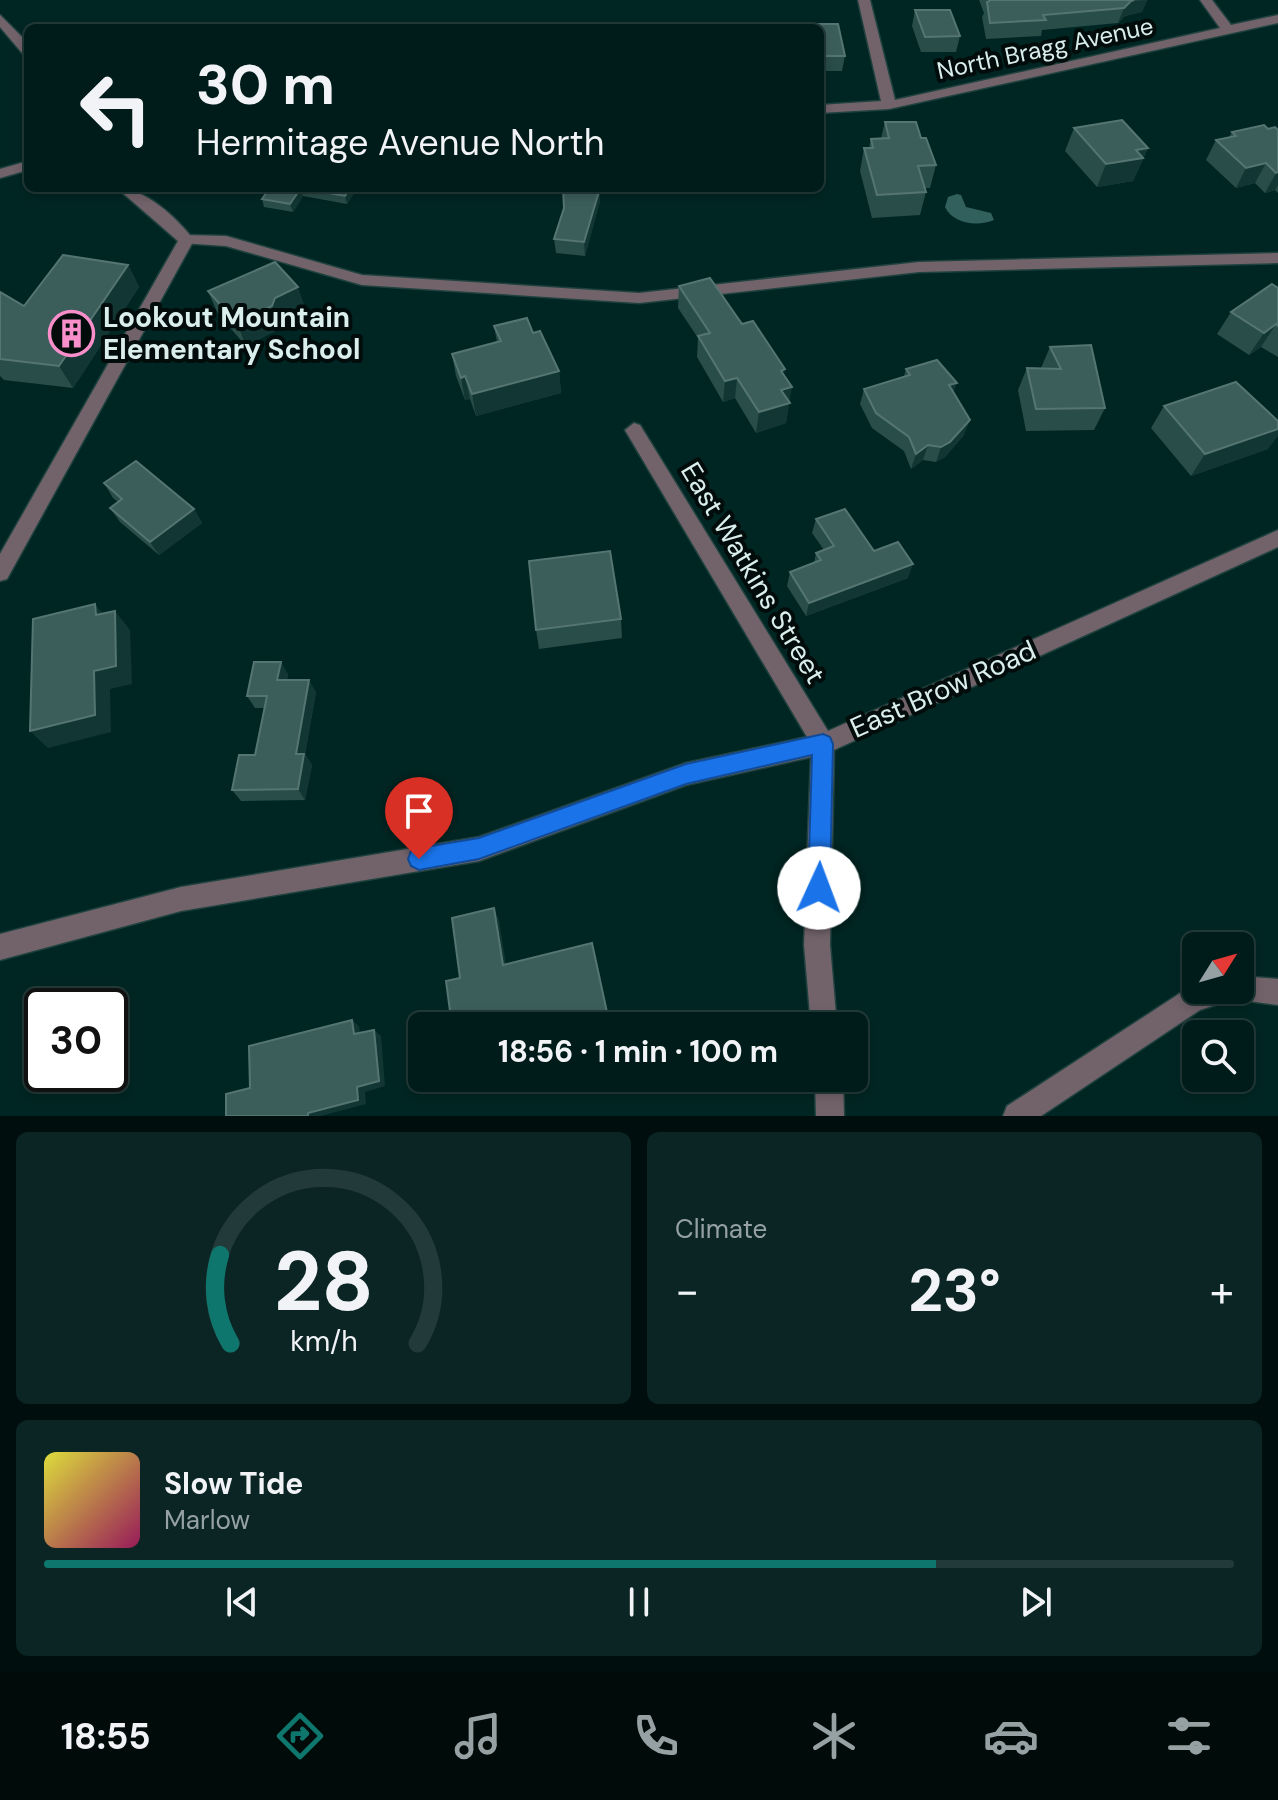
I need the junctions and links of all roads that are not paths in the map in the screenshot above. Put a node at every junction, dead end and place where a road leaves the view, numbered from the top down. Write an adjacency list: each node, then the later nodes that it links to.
1 (864, 0): 7 (street)
2 (1206, 0): 5 (street)
3 (0, 19): 6 (street)
4 (1278, 19): 5 (street, North Bragg Avenue)
5 (1228, 30): 7 (street, North Bragg Avenue)
6 (24, 46)
7 (889, 105): 8 (street, North Bragg Avenue)
8 (824, 109)
9 (24, 166): 10 (street)
10 (0, 174)
11 (129, 192): 12 (street)
12 (186, 240): 13 (lane); 16 (street)
13 (1278, 258)
14 (634, 430): 17 (street, East Watkins Street)
15 (1278, 538): 17 (street, East Brow Road)
16 (0, 573)
17 (823, 744): 18 (street); 22 (street, East Brow Road)
18 (0, 947)
19 (1254, 990): 20 (street)
20 (1278, 992)
21 (1186, 1004): 25 (street)
22 (823, 1012)
23 (829, 1092): 24 (street)
24 (830, 1116)
25 (1017, 1116)

